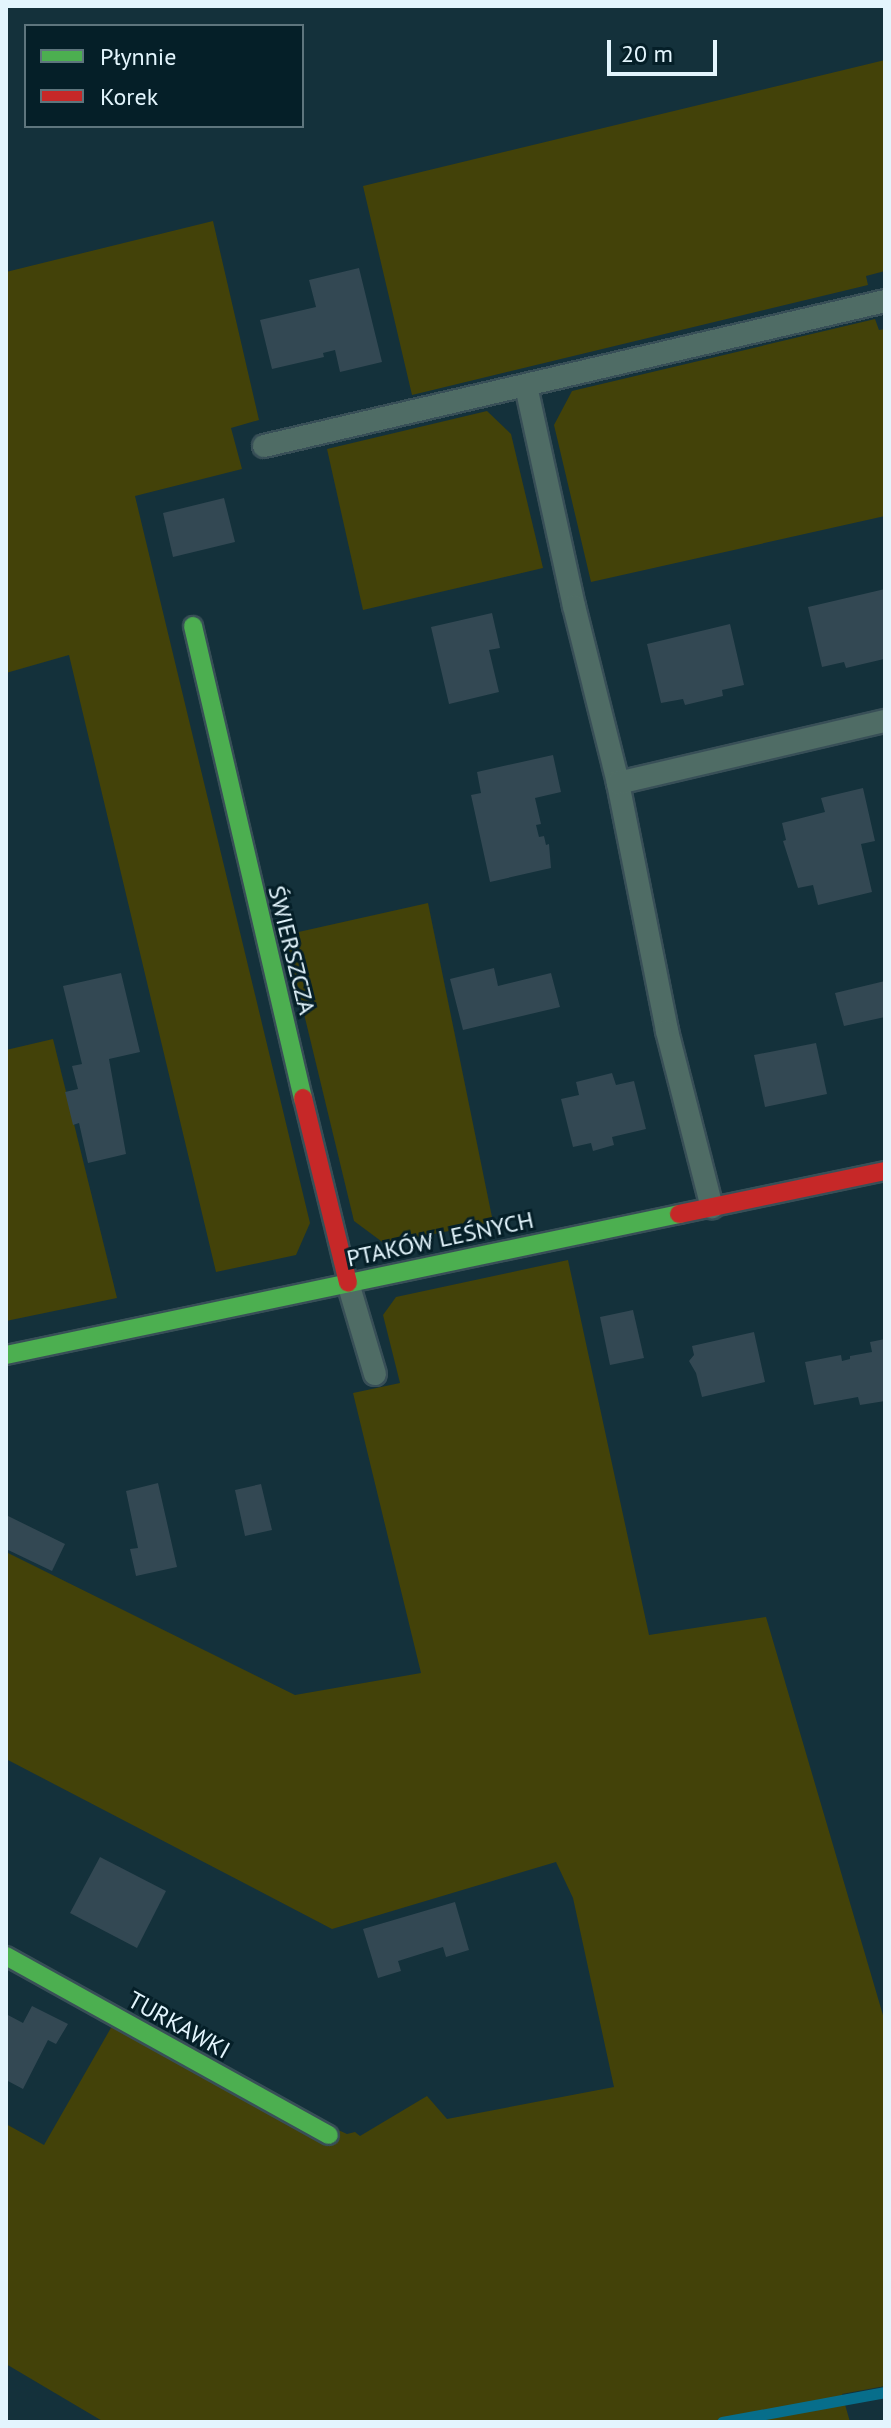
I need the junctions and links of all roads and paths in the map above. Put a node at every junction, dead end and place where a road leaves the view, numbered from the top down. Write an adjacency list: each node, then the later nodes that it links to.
1 (885, 301): 2 (lane)
2 (526, 386): 3 (lane); 6 (lane)
3 (264, 446)
4 (193, 626): 9 (street, ŚWIERSZCZA)
5 (885, 721): 6 (lane)
6 (618, 783): 8 (lane)
7 (885, 1171): 8 (street, PTAKÓW LEŚNYCH)
8 (712, 1207): 9 (street, PTAKÓW LEŚNYCH)
9 (348, 1283): 10 (street, PTAKÓW LEŚNYCH); 11 (lane)
10 (6, 1355)
11 (375, 1374)
12 (6, 1956): 13 (street, TURKAWKI)
13 (329, 2135)

